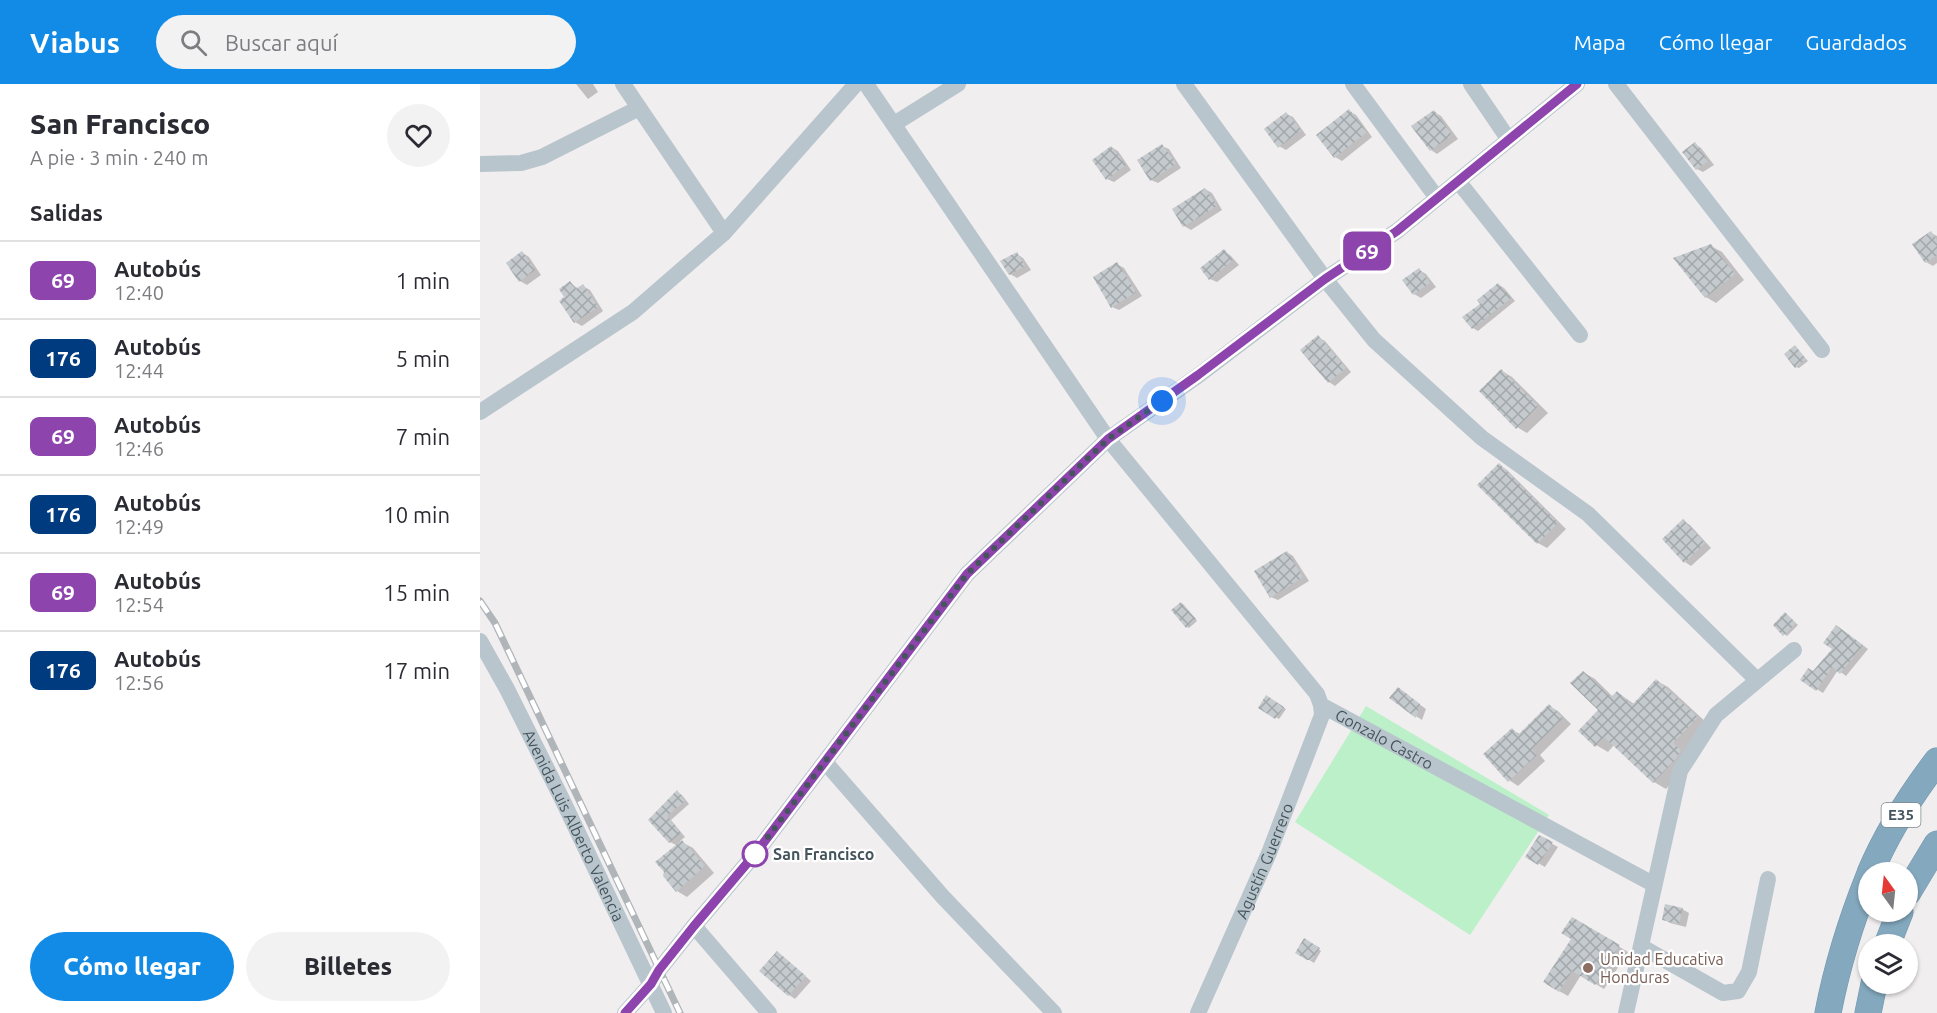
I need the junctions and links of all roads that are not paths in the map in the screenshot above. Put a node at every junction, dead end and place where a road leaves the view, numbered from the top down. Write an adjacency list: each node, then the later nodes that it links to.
1 (623, 84): 10 (street)
2 (856, 84): 16 (street)
3 (866, 84): 11 (street, Gonzalo Castro)
4 (958, 84): 11 (street)
5 (1184, 84): 17 (street)
6 (1353, 84): 15 (street)
7 (1471, 84): 12 (street)
8 (1577, 84): 12 (street)
9 (1616, 84): 19 (street)
10 (639, 108): 13 (street); 16 (street)
11 (894, 124): 21 (street, Gonzalo Castro)
12 (1509, 140): 14 (street)
13 (480, 164)
14 (1458, 181): 15 (street); 18 (street)
15 (1437, 198): 17 (street)
16 (724, 233): 20 (street)
17 (1325, 279): 21 (street); 24 (street)
18 (1580, 334)
19 (1822, 350)
20 (480, 412)
21 (1108, 439): 25 (street, Gonzalo Castro); 27 (street)
22 (482, 650): 36 (street, Avenida Luis Alberto Valencia)
23 (1794, 650): 24 (street)
24 (1757, 680): 32 (street)
25 (1321, 705): 32 (street, Gonzalo Castro); 42 (street, Agustín Guerrero)
26 (1937, 761): 29 (highway, E35)
27 (825, 762): 34 (street); 41 (street)
28 (1937, 844): 30 (highway, E35)
29 (1875, 862)
30 (1918, 875)
31 (1768, 879): 35 (street)
32 (1653, 884): 35 (street)
33 (1858, 903): 44 (highway, E35)
34 (694, 926): 36 (street); 40 (street)
35 (1642, 947): 43 (street)
36 (651, 984): 38 (street); 39 (street, Avenida Luis Alberto Valencia)
37 (1872, 994): 45 (highway)
38 (625, 1013)
39 (664, 1013)
40 (769, 1013)
41 (1054, 1013)
42 (1198, 1013)
43 (1626, 1013)
44 (1827, 1013)
45 (1868, 1013)

